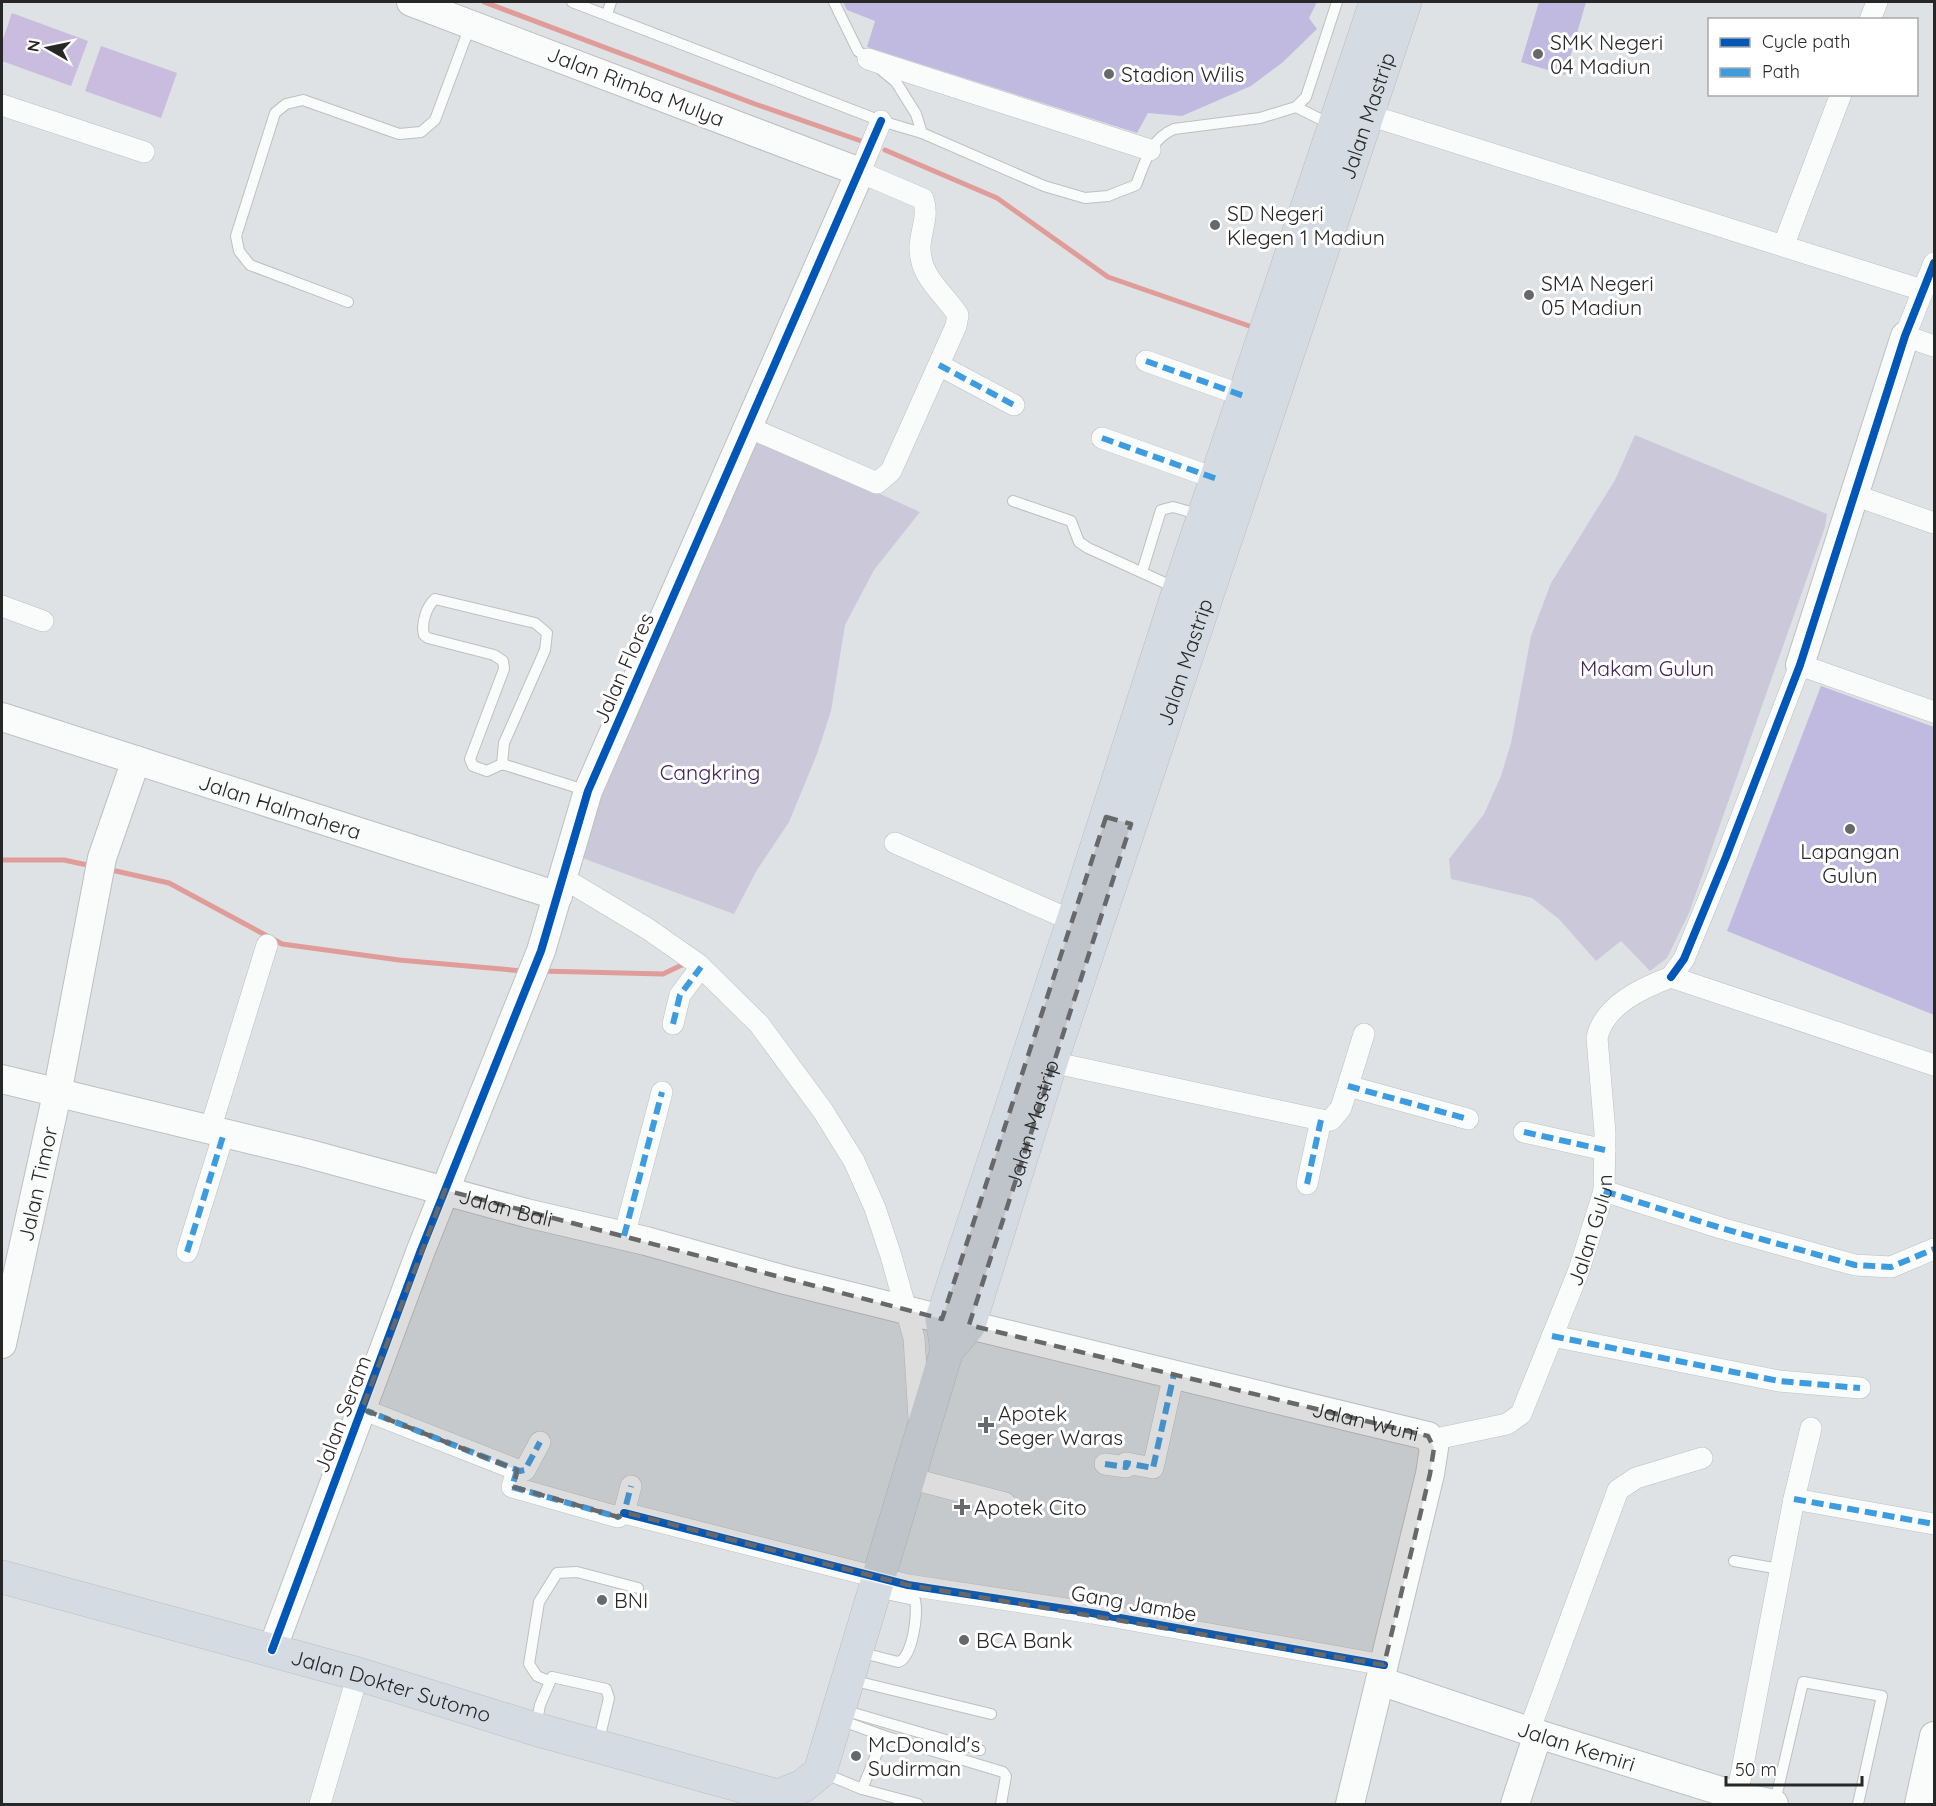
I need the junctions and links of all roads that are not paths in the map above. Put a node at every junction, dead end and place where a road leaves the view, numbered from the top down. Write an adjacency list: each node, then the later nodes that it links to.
1 (411, 2): 11 (street, Jalan Rimba Mulya)
2 (572, 2): 9 (lane)
3 (611, 2): 9 (lane)
4 (834, 2): 12 (lane)
5 (1337, 2): 15 (lane)
6 (1376, 2): 18 (main road, Jalan Mastrip)
7 (1405, 2): 16 (main road, Jalan Mastrip)
8 (1877, 2): 10 (street)
9 (607, 14): 17 (lane)
10 (1871, 18)
11 (472, 23): 22 (street, Jalan Rimba Mulya); 26 (lane)
12 (868, 59): 19 (lane); 20 (street)
13 (1840, 96): 23 (street)
14 (2, 105): 21 (street)
15 (1296, 107): 18 (lane); 20 (lane)
16 (1369, 116): 23 (street); 27 (main road, Jalan Mastrip)
17 (880, 122): 19 (lane); 22 (street)
18 (1335, 126): 27 (main road, Jalan Mastrip)
19 (922, 133): 20 (lane)
20 (1150, 150)
21 (144, 152)
22 (861, 169): 31 (street); 34 (street, Jalan Flores)
23 (1784, 244): 25 (street)
24 (1935, 263): 25 (street)
25 (1922, 290): 28 (street)
26 (348, 302)
27 (1279, 335): 32 (main road, Jalan Mastrip); 51 (main road, Jalan Mastrip)
28 (1905, 336): 29 (street); 37 (street)
29 (1935, 346)
30 (1146, 361): 32 (street)
31 (939, 365): 33 (street); 34 (street)
32 (1244, 396): 36 (main road, Jalan Mastrip)
33 (1014, 405)
34 (748, 427): 50 (street, Jalan Flores)
35 (1102, 438): 36 (street)
36 (1216, 480): 39 (main road, Jalan Mastrip)
37 (1854, 495): 40 (street); 45 (street)
38 (1014, 501): 41 (lane)
39 (1204, 516): 41 (lane); 42 (main road, Jalan Mastrip)
40 (1935, 523)
41 (1142, 572): 42 (lane)
42 (1179, 590): 51 (main road, Jalan Mastrip)
43 (2, 606): 44 (street)
44 (43, 621)
45 (1800, 664): 46 (street); 57 (street)
46 (1935, 712)
47 (2, 717): 48 (street, Jalan Halmahera)
48 (136, 760): 53 (street, Jalan Halmahera); 65 (street, Jalan Timor)
49 (502, 764): 49 (lane); 50 (lane)
50 (588, 791): 53 (street, Jalan Flores)
51 (1118, 820): 54 (main road, Jalan Mastrip); 60 (main road, Jalan Mastrip)
52 (895, 843): 54 (street)
53 (560, 887): 56 (street); 72 (street, Jalan Flores)
54 (1074, 921): 78 (main road, Jalan Mastrip)
55 (267, 945): 68 (street)
56 (700, 965): 58 (street); 77 (street)
57 (1671, 977): 61 (street); 70 (street, Jalan Gulun)
58 (673, 1024)
59 (1364, 1034): 63 (street)
60 (1051, 1062): 67 (street); 78 (main road, Jalan Mastrip)
61 (1935, 1065)
62 (2, 1079): 65 (street, Jalan Bali)
63 (1348, 1086): 66 (street); 67 (street)
64 (662, 1092): 74 (street)
65 (57, 1094): 68 (street, Jalan Bali); 80 (street, Jalan Timor)
66 (1468, 1119)
67 (1321, 1120): 71 (street)
68 (217, 1131): 72 (street, Jalan Bali); 76 (street)
69 (1524, 1132): 70 (street)
70 (1605, 1150): 73 (street, Jalan Gulun)
71 (1307, 1184)
72 (445, 1190): 74 (street, Jalan Bali); 83 (street, Jalan Seram)
73 (1604, 1191): 75 (street); 79 (street, Jalan Gulun)
74 (624, 1236): 77 (street, Jalan Bali)
75 (1935, 1249)
76 (187, 1252)
77 (906, 1310): 78 (street, Jalan Bali); 87 (street)
78 (953, 1331): 81 (street, Jalan Wuni); 87 (main road)
79 (1552, 1336): 82 (street); 85 (street, Jalan Gulun)
80 (2, 1344)
81 (1174, 1374): 85 (street, Jalan Wuni); 89 (street)
82 (1860, 1388)
83 (362, 1409): 90 (street); 102 (street, Jalan Seram)
84 (1812, 1428): 93 (street)
85 (1431, 1440): 103 (street, Jalan Wuni)
86 (540, 1442): 90 (street)
87 (919, 1444): 91 (main road)
88 (1702, 1458): 109 (street)
89 (1105, 1464)
90 (517, 1470): 95 (street, Gang Jambe)
91 (909, 1478): 94 (street); 100 (main road)
92 (631, 1486): 95 (street)
93 (1794, 1499): 96 (street); 98 (street)
94 (1005, 1503)
95 (624, 1513): 100 (street, Gang Jambe)
96 (1935, 1524)
97 (1734, 1561): 98 (lane)
98 (1780, 1569): 116 (street)
99 (2, 1577): 102 (main road, Jalan Dokter Sutomo)
100 (876, 1584): 103 (street, Gang Jambe); 106 (main road); 106 (lane)
101 (638, 1588): 105 (lane)
102 (272, 1650): 104 (main road, Jalan Dokter Sutomo)
103 (1382, 1673): 109 (street, Jalan Kemiri); 121 (street, Jalan Wuni)
104 (358, 1674): 108 (main road, Jalan Dokter Sutomo); 118 (street)
105 (549, 1682): 108 (lane); 112 (lane)
106 (845, 1690): 107 (lane); 110 (lane); 113 (lane); 114 (main road)
107 (991, 1714)
108 (535, 1729): 112 (main road, Jalan Dokter Sutomo)
109 (1534, 1733): 116 (street, Jalan Kemiri); 122 (street)
110 (884, 1736): 115 (lane); 120 (lane)
111 (1935, 1736): 125 (street)
112 (598, 1747): 117 (main road, Jalan Dokter Sutomo)
113 (980, 1750)
114 (820, 1772): 115 (lane); 117 (main road)
115 (862, 1789): 119 (lane)
116 (1737, 1796): 123 (street, Jalan Kemiri)
117 (781, 1800)
118 (320, 1804)
119 (918, 1804)
120 (1001, 1804)
121 (1350, 1804)
122 (1515, 1804)
123 (1774, 1804): 124 (lane)
124 (1858, 1804)
125 (1919, 1804)

